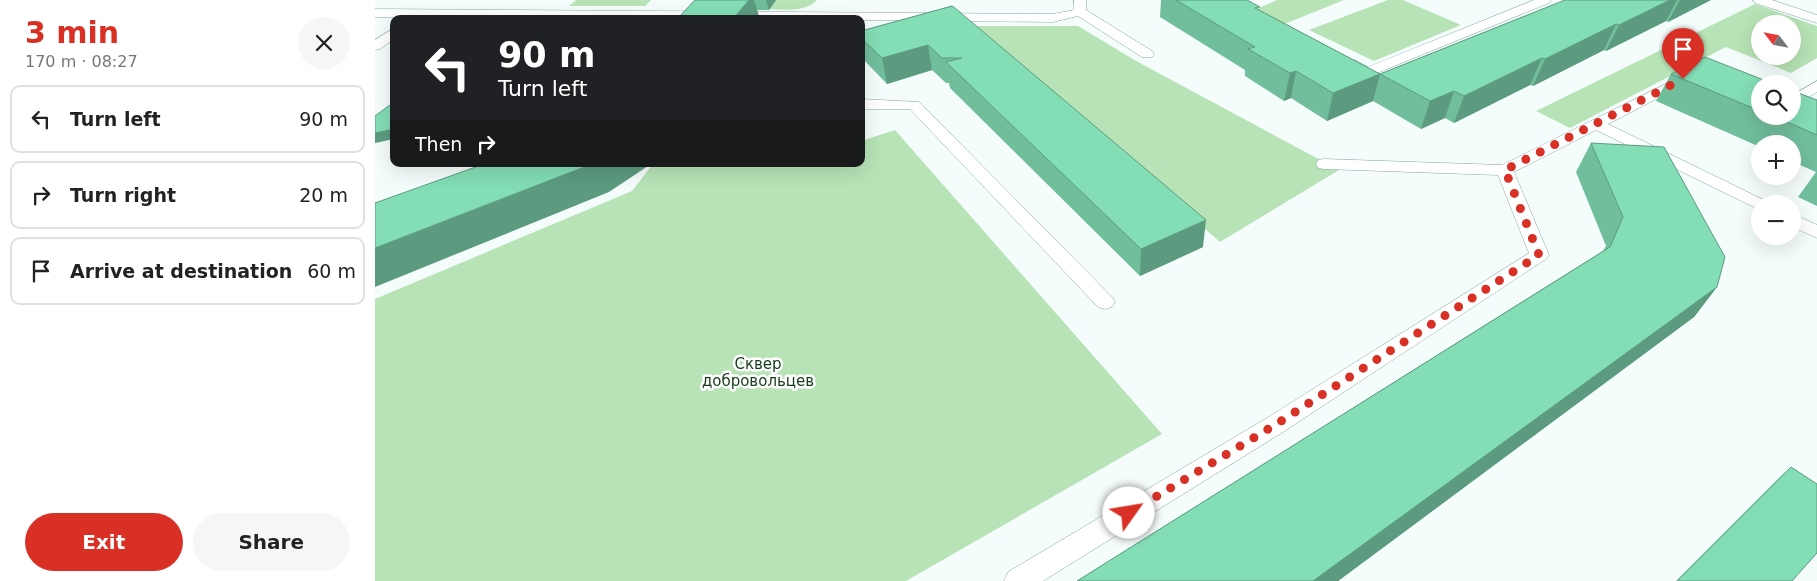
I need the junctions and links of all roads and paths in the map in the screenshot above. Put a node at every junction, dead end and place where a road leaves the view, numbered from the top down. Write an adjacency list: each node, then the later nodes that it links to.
1 (438, 0): 10 (lane)
2 (842, 0): 11 (lane)
3 (1500, 0): 8 (lane)
4 (1545, 0): 8 (lane)
5 (1759, 0): 13 (lane)
6 (1080, 6): 12 (lane); 16 (lane)
7 (375, 13): 9 (lane)
8 (1512, 14): 17 (lane)
9 (402, 15)
10 (417, 15)
11 (833, 15)
12 (865, 17)
13 (1817, 19)
14 (390, 35): 15 (lane)
15 (375, 46)
16 (1147, 54)
17 (1335, 54)
18 (1701, 70): 22 (lane)
19 (1817, 86): 20 (lane)
20 (1801, 96)
21 (865, 104): 28 (lane)
22 (1596, 124): 24 (lane); 25 (lane)
23 (1324, 164): 24 (lane)
24 (1505, 170): 29 (lane)
25 (1751, 201)
26 (1801, 224): 27 (lane)
27 (1817, 232)
28 (1105, 302)
29 (1018, 581)

